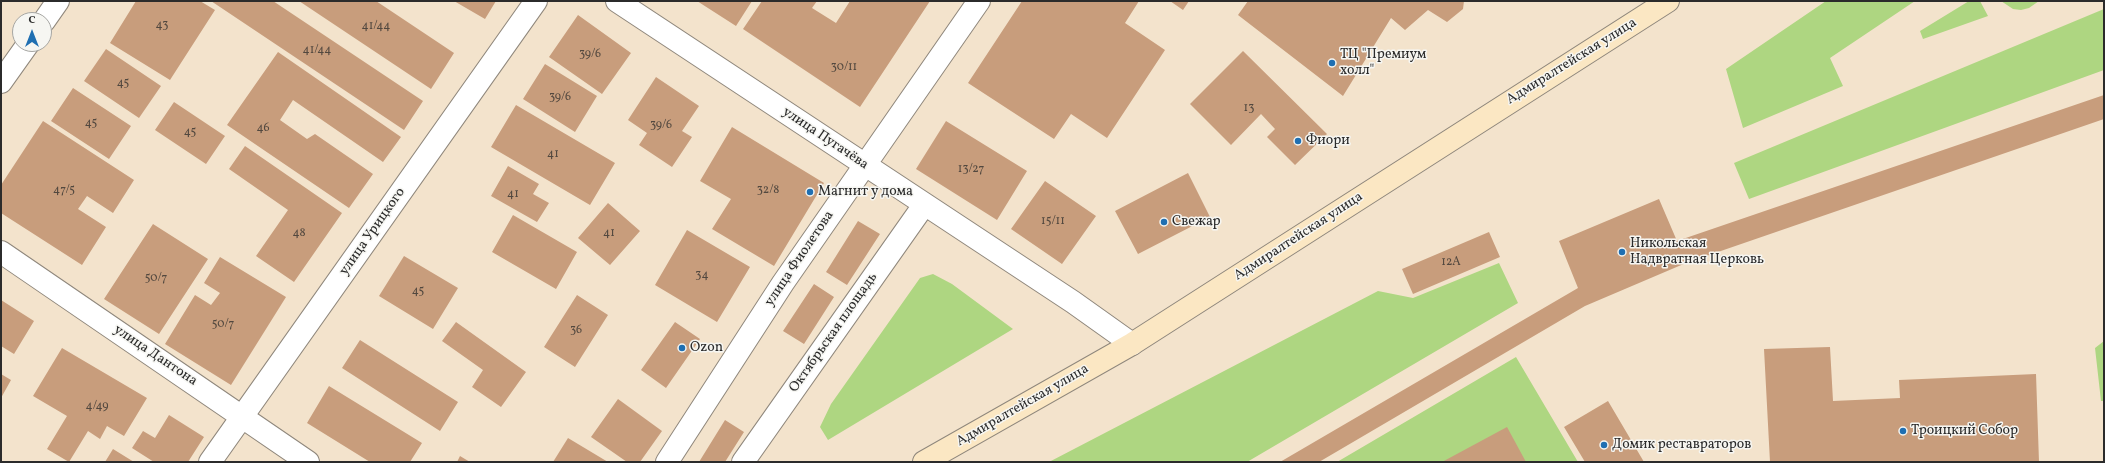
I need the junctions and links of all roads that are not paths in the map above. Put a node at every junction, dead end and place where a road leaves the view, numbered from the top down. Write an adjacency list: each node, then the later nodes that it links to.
1 (58, 1): 6 (street)
2 (536, 1): 13 (street, улица Урицкого)
3 (617, 1): 9 (street, улица Пугачёва)
4 (979, 1): 9 (street, улица Фиолетова)
5 (1668, 1): 12 (main road, Адмиралтейская улица)
6 (50, 12)
7 (22, 52): 8 (street)
8 (1, 82)
9 (865, 166): 10 (street, улица Пугачёва); 16 (street, улица Фиолетова)
10 (924, 205): 12 (street, улица Пугачёва); 17 (street, Октябрьская площадь)
11 (1, 252): 13 (street, улица Дантона)
12 (1132, 344): 18 (main road, Адмиралтейская улица)
13 (242, 416): 14 (street, улица Урицкого); 15 (street, улица Дантона)
14 (210, 462)
15 (308, 462)
16 (667, 462)
17 (743, 462)
18 (924, 462)

